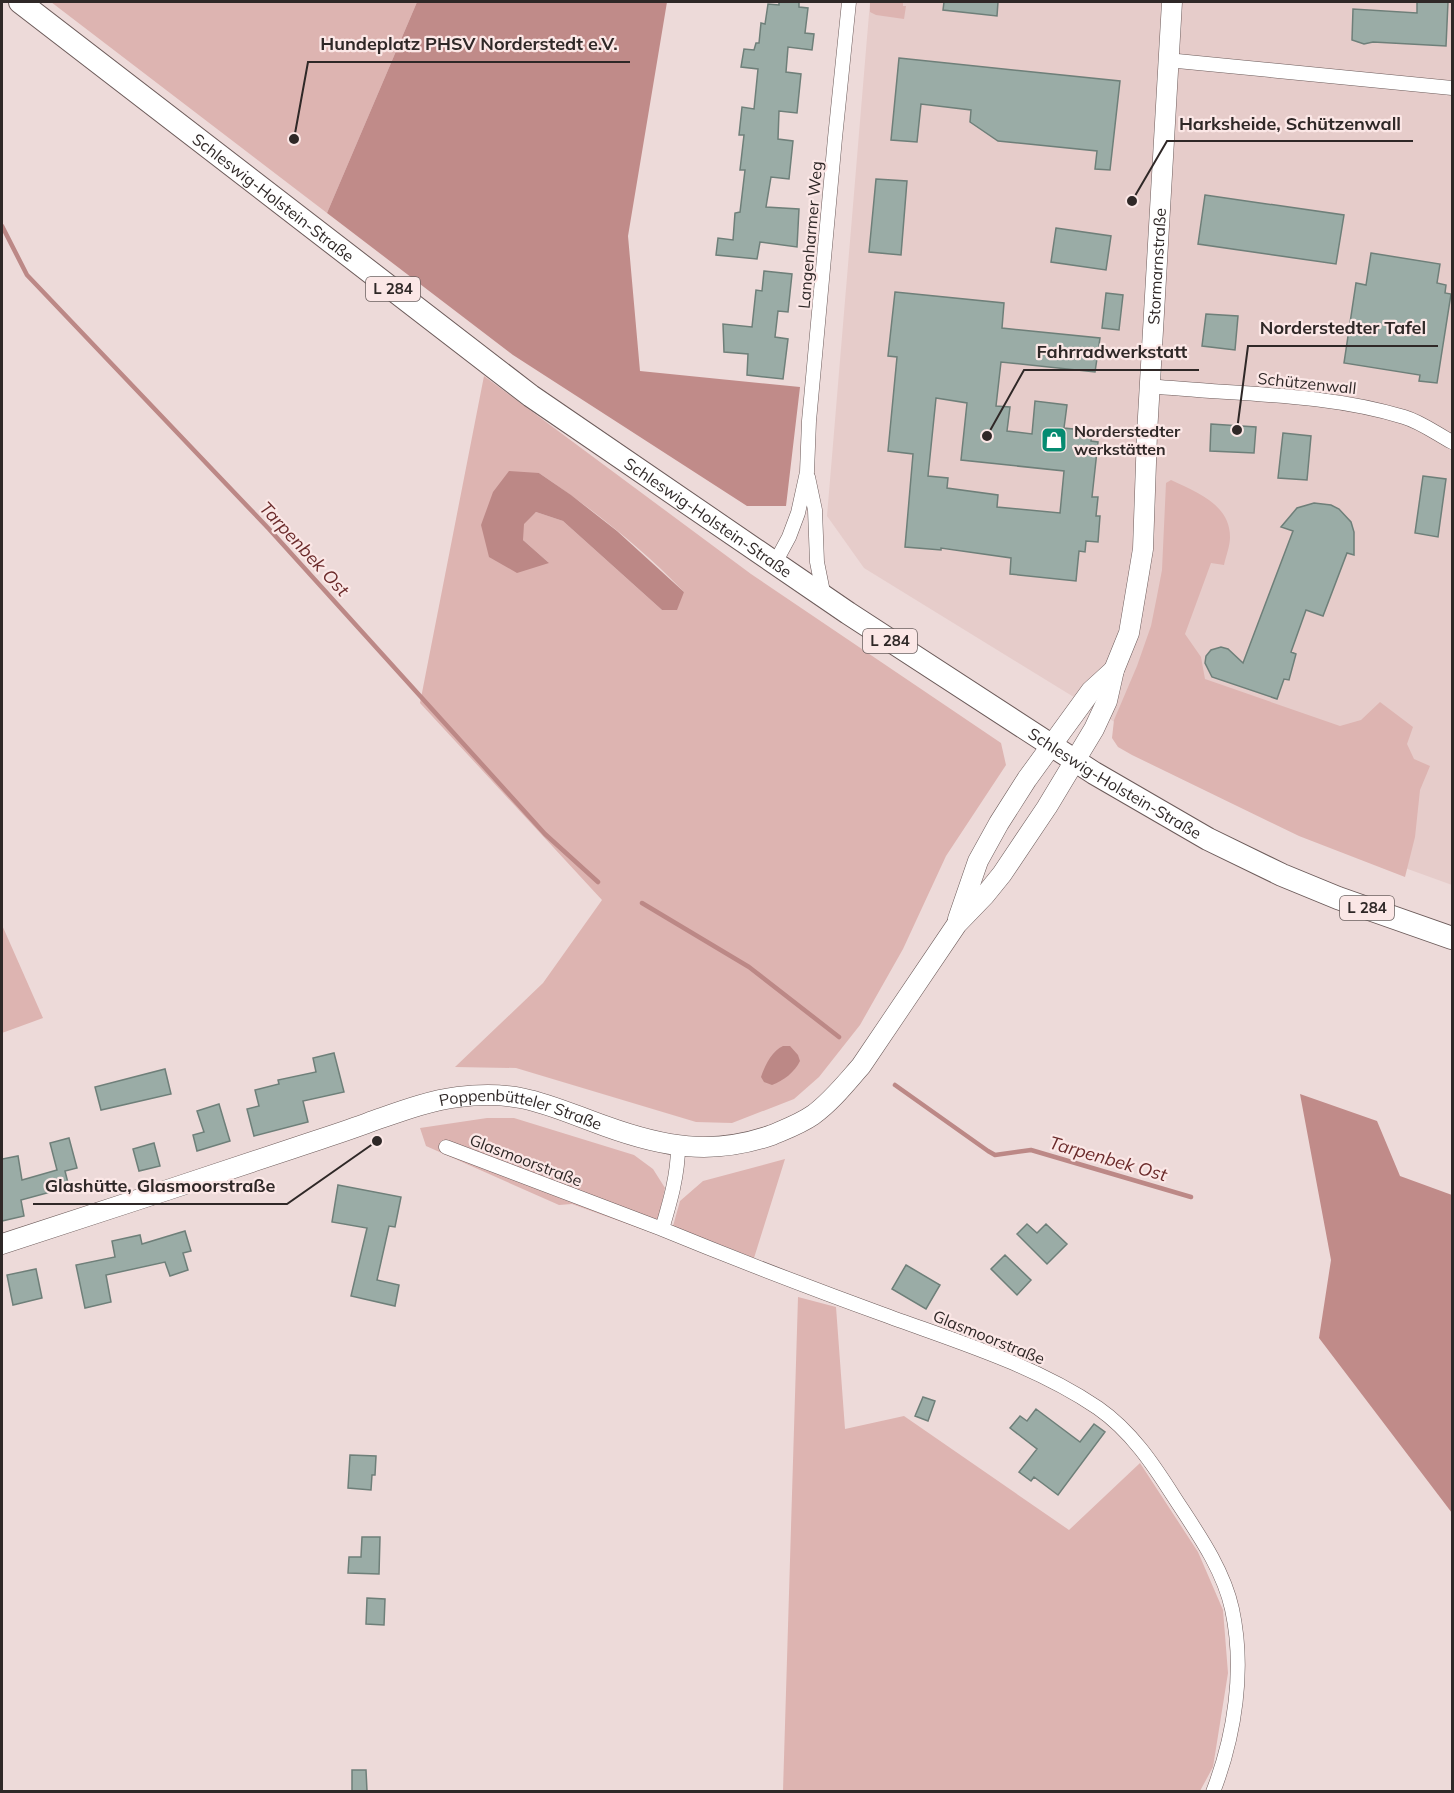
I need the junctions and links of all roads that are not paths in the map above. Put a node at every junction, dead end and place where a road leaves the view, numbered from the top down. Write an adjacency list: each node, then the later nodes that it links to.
1 (20, 2): 9 (main road, Schleswig-Holstein-Straße / L 284)
2 (849, 2): 8 (street, Langenharmer Weg)
3 (1172, 2): 4 (main road, Stormarnstraße)
4 (1167, 60): 5 (street); 6 (main road, Stormarnstraße)
5 (1452, 88)
6 (1150, 386): 7 (street, Schützenwall); 11 (main road, Stormarnstraße)
7 (1452, 442)
8 (807, 472): 9 (street, Langenharmer Weg); 10 (street, Langenharmer Weg)
9 (775, 563): 10 (main road, Schleswig-Holstein-Straße / L 284)
10 (824, 597): 12 (main road, Schleswig-Holstein-Straße / L 284)
11 (1114, 670): 12 (main road, Stormarnstraße); 13 (main road, Stormarnstraße)
12 (1052, 746): 13 (main road, Schleswig-Holstein-Straße / L 284); 14 (main road, Poppenbütteler Straße)
13 (1074, 759): 14 (main road, Poppenbütteler Straße); 15 (main road, Schleswig-Holstein-Straße / L 284)
14 (957, 924): 17 (main road, Poppenbütteler Straße)
15 (1452, 938)
16 (446, 1147): 18 (street, Glasmoorstraße)
17 (678, 1147): 18 (street); 19 (main road, Poppenbütteler Straße)
18 (662, 1229): 20 (street, Glasmoorstraße)
19 (2, 1244)
20 (1213, 1791)

